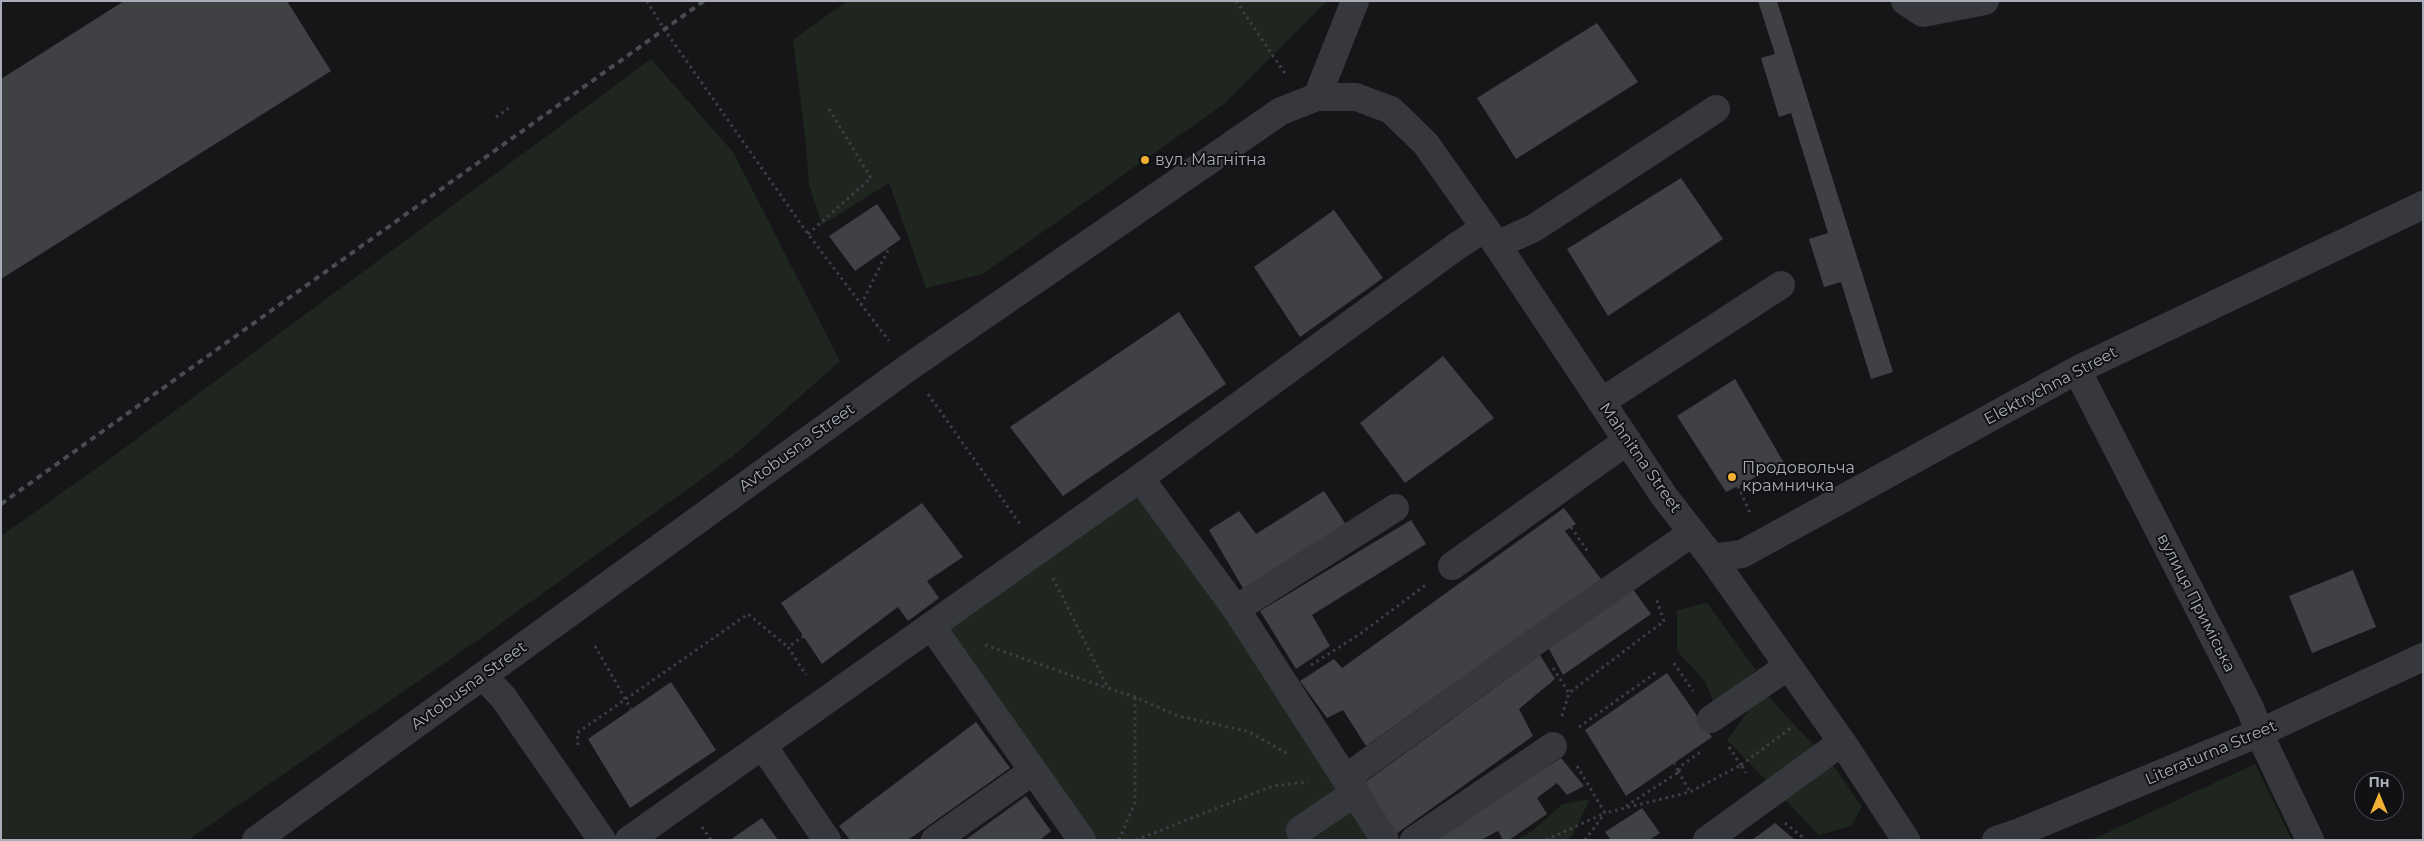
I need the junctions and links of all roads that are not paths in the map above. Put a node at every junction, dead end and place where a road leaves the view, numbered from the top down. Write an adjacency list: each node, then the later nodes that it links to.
1 (1355, 1): 4 (street)
2 (1905, 1): 3 (street)
3 (1986, 1)
4 (1318, 97): 5 (street, Avtobusna Street); 22 (street, Avtobusna Street)
5 (1356, 97): 8 (street, Mahnitna Street)
6 (1716, 109): 8 (street)
7 (2423, 206): 10 (street, Elektrychna Street)
8 (1491, 236): 11 (street, Mahnitna Street); 13 (street)
9 (1781, 286): 11 (street)
10 (2077, 370): 16 (street, Elektrychna Street); 24 (street, вулиця Приміська)
11 (1601, 402): 12 (street, Mahnitna Street)
12 (1626, 440): 15 (street, Mahnitna Street); 17 (street)
13 (1140, 478): 18 (street); 19 (street)
14 (1395, 508): 18 (street)
15 (1692, 532): 16 (street); 29 (street)
16 (1712, 558): 21 (street)
17 (1452, 566)
18 (1236, 610): 29 (street)
19 (932, 627): 26 (street); 28 (street)
20 (2423, 657): 24 (street, Literaturna Street)
21 (1787, 667): 23 (street); 25 (street)
22 (483, 676): 31 (street, Avtobusna Street); 32 (street)
23 (1712, 720)
24 (2259, 733): 41 (street, Literaturna Street); 42 (street, вулиця Приміська)
25 (1842, 742): 39 (street); 40 (street)
26 (763, 746): 33 (street); 34 (street)
27 (1553, 746): 38 (street)
28 (1033, 770): 35 (street); 36 (street)
29 (1351, 785): 30 (street); 37 (street)
30 (1300, 830)
31 (256, 840)
32 (602, 840)
33 (629, 840)
34 (827, 840)
35 (935, 840)
36 (1082, 840)
37 (1385, 840)
38 (1414, 840)
39 (1707, 840)
40 (1906, 840)
41 (1996, 840)
42 (2310, 840)

